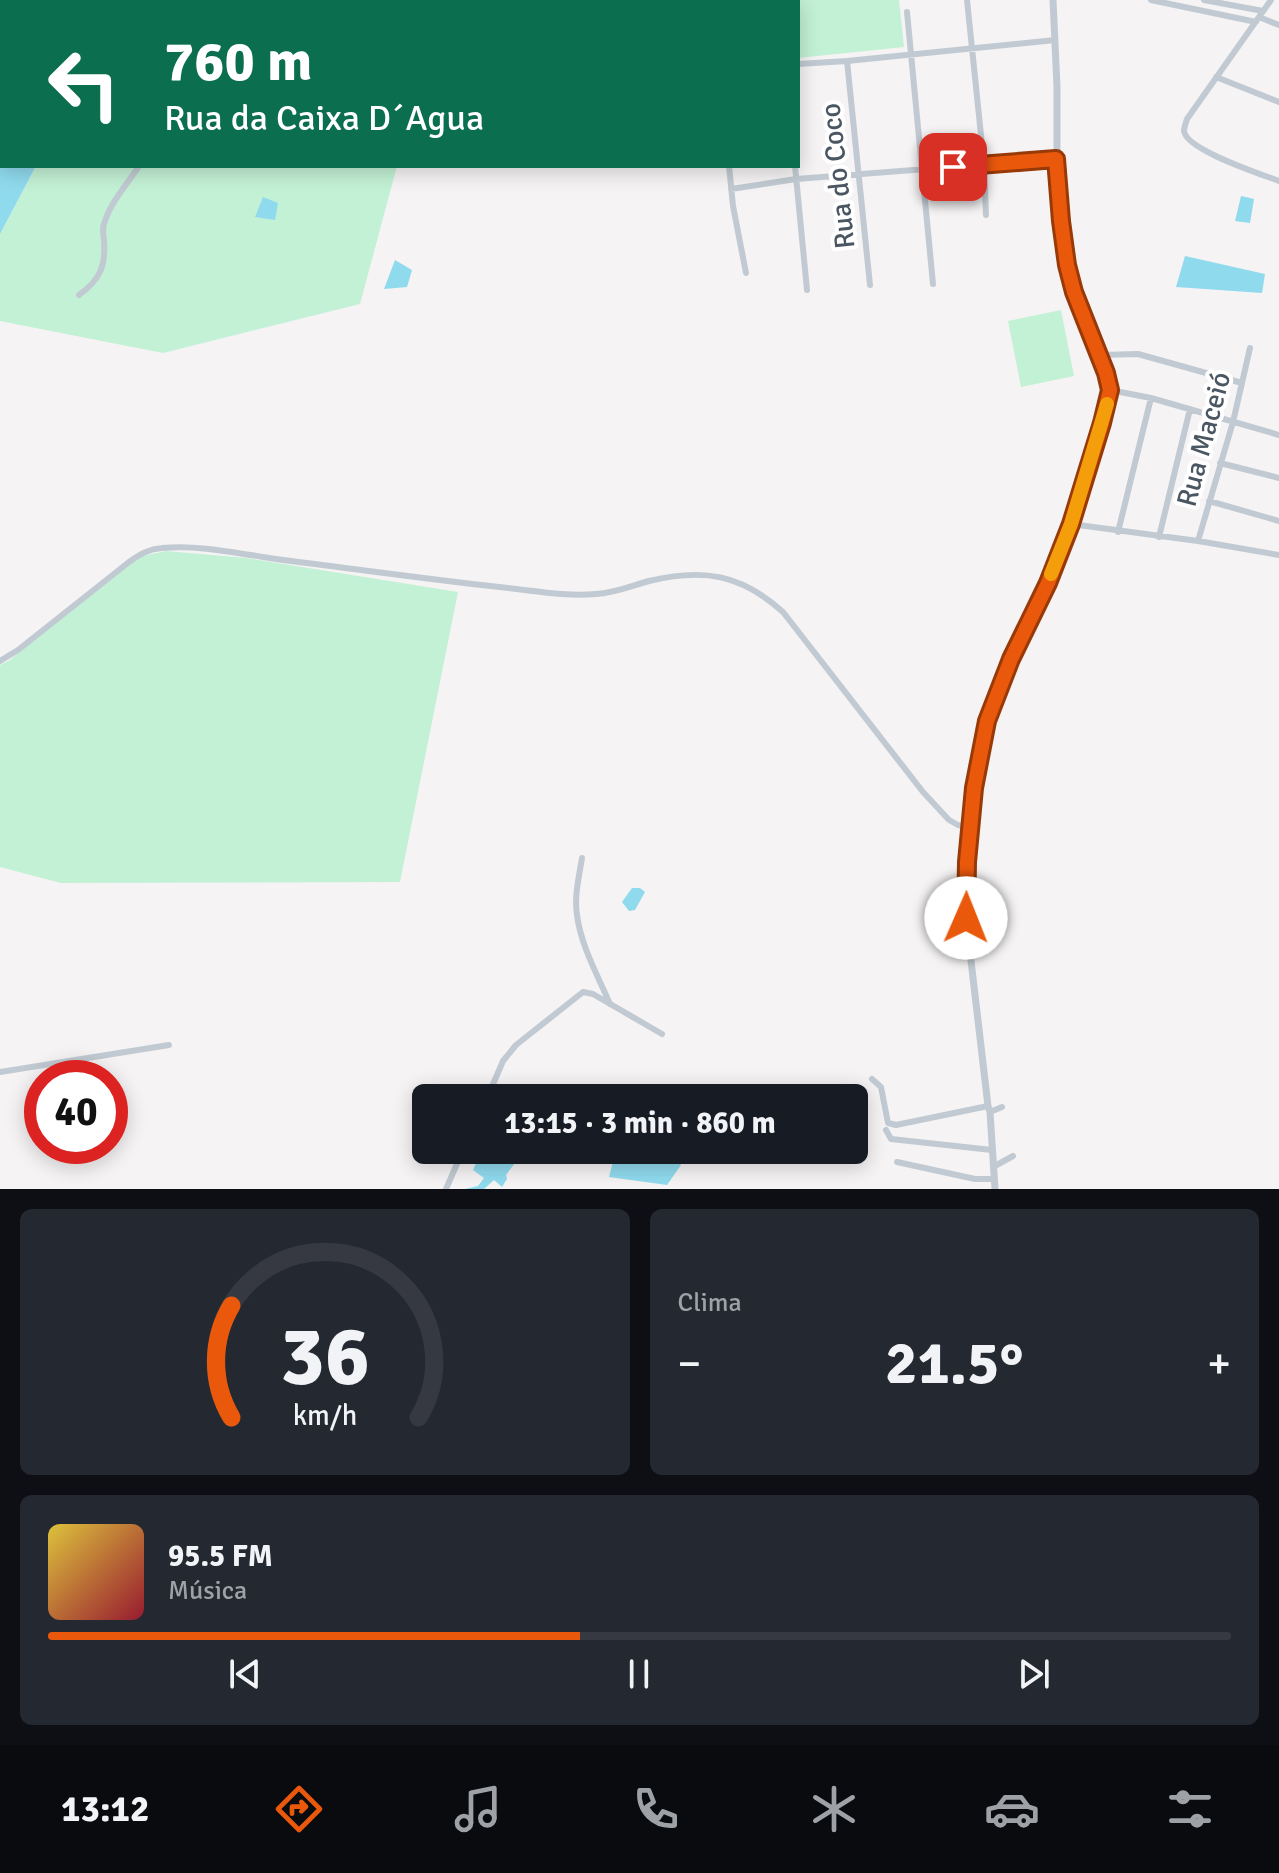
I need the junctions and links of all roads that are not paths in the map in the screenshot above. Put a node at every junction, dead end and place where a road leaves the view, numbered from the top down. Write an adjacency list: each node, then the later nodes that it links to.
1 (967, 0): 10 (street)
2 (1053, 0): 9 (street)
3 (1151, 0): 7 (street)
4 (1204, 0): 7 (street)
5 (1271, 0): 7 (street)
6 (907, 12): 11 (street)
7 (1259, 17): 8 (street); 14 (street)
8 (1279, 25)
9 (1055, 40): 10 (street); 16 (street)
10 (972, 47): 11 (street); 17 (street)
11 (911, 54): 12 (street); 21 (street)
12 (847, 61): 13 (street); 22 (street, Rua do Coco)
13 (800, 64)
14 (1216, 77): 15 (street); 24 (street)
15 (1279, 102)
16 (1056, 159): 17 (street); 33 (street)
17 (984, 164): 21 (street); 26 (street)
18 (138, 168): 31 (street)
19 (729, 168): 25 (street)
20 (795, 168): 23 (street)
21 (922, 169): 22 (street); 28 (street)
22 (860, 175): 23 (street); 29 (street, Rua do Coco)
23 (796, 179): 25 (street); 30 (street)
24 (1279, 181)
25 (731, 189): 27 (street)
26 (986, 215)
27 (746, 273)
28 (933, 284)
29 (870, 285)
30 (807, 290)
31 (79, 295)
32 (1250, 348): 34 (street, Rua Maceió)
33 (1099, 355): 34 (street); 35 (street)
34 (1242, 383): 38 (street, Rua Maceió)
35 (1110, 390): 36 (street); 44 (street)
36 (1151, 398): 37 (street); 45 (street)
37 (1190, 409): 38 (street); 46 (street)
38 (1233, 422): 39 (street); 40 (street, Rua Maceió)
39 (1279, 435)
40 (1220, 463): 41 (street); 42 (street, Rua Maceió)
41 (1279, 478)
42 (1209, 501): 43 (street); 47 (street, Rua Maceió)
43 (1279, 521)
44 (1071, 524): 45 (street); 50 (street)
45 (1118, 532): 46 (street)
46 (1159, 537): 47 (street)
47 (1198, 541): 48 (street)
48 (1279, 555)
49 (0, 661): 50 (street)
50 (970, 828): 59 (street)
51 (582, 858): 52 (street)
52 (610, 1004): 53 (street); 57 (street)
53 (662, 1034)
54 (169, 1045): 55 (street)
55 (0, 1072)
56 (872, 1079): 59 (street)
57 (493, 1084)
58 (1002, 1107): 59 (street)
59 (989, 1109): 61 (street)
60 (886, 1130): 61 (street)
61 (992, 1150): 65 (street)
62 (1013, 1156): 65 (street)
63 (897, 1162): 66 (street)
64 (457, 1164): 67 (street)
65 (993, 1167): 66 (street)
66 (994, 1179): 68 (street)
67 (446, 1189)
68 (995, 1189)

